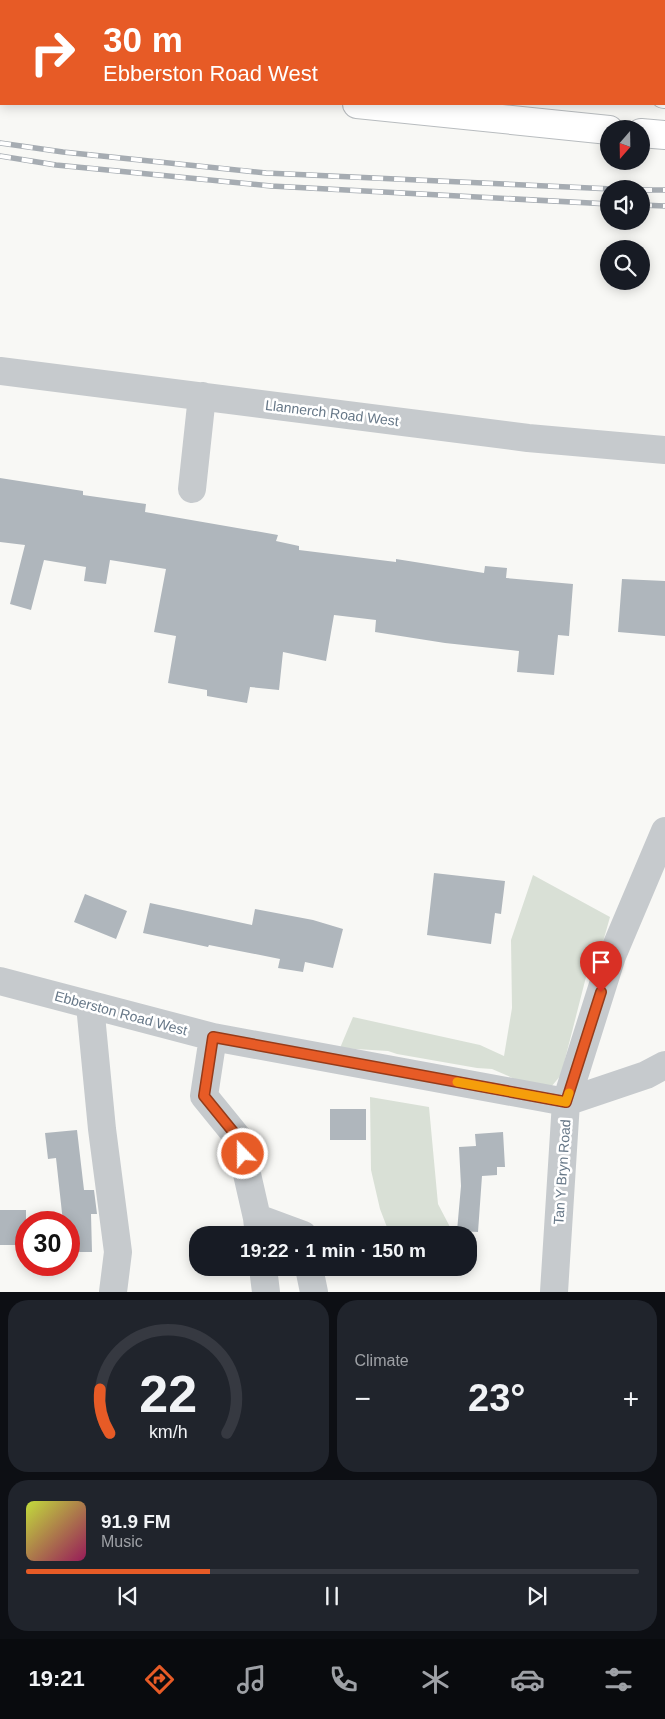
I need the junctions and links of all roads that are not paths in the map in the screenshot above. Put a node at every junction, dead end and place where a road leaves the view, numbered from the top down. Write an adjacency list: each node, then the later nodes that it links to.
1 (367, 105): 2 (highway)
2 (600, 129)
3 (650, 134): 4 (highway)
4 (665, 135)
5 (0, 370): 6 (street, Llannerch Road West)
6 (202, 396): 7 (street, Llannerch Road West); 8 (street)
7 (665, 450)
8 (192, 489)
9 (665, 831): 14 (street, Tan Y Bryn Road)
10 (0, 981): 11 (street, Ebberston Road West)
11 (90, 1005): 12 (street, Ebberston Road West); 18 (street)
12 (213, 1037): 14 (street, Ebberston Road West); 15 (street)
13 (665, 1065): 14 (street)
14 (566, 1102): 21 (street, Tan Y Bryn Road)
15 (258, 1226)
16 (264, 1276): 19 (street)
17 (311, 1276): 20 (street)
18 (114, 1292)
19 (266, 1292)
20 (314, 1292)
21 (554, 1292)

